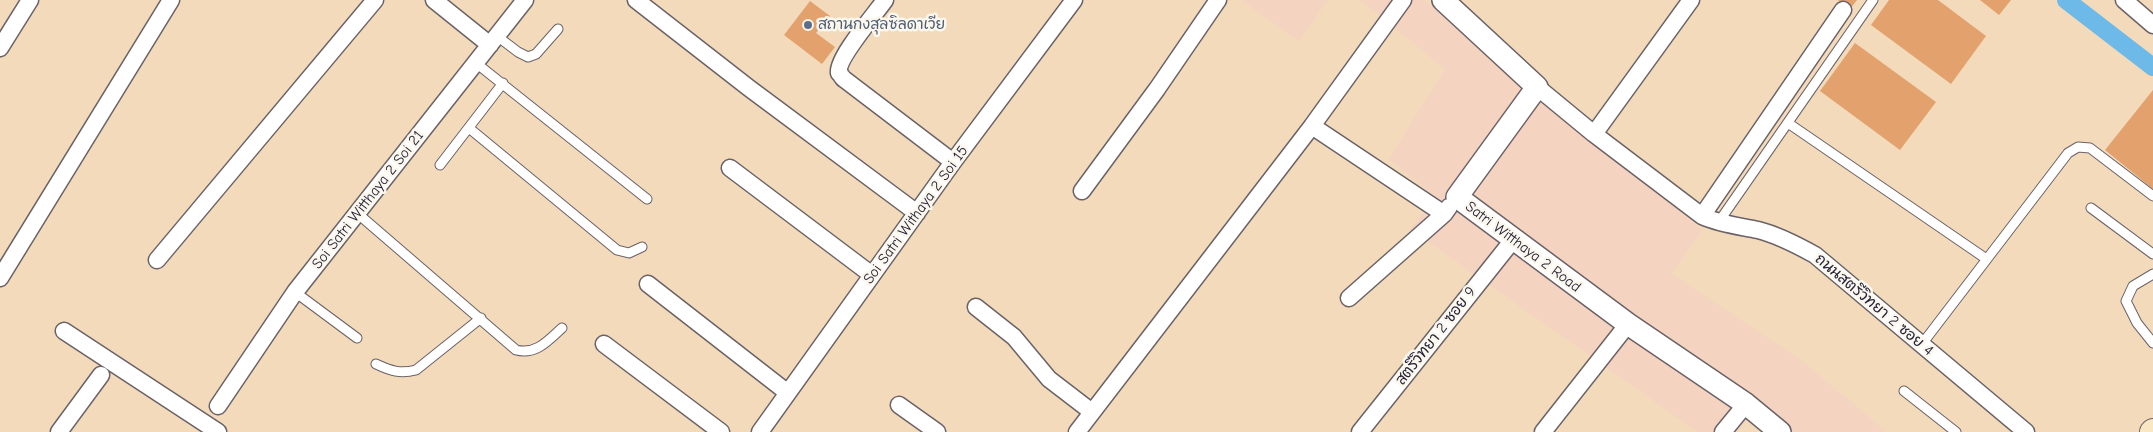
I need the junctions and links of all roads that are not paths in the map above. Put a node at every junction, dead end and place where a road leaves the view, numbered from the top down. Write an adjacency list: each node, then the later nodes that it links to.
1 (30, 0): 19 (street)
2 (170, 0): 47 (street)
3 (375, 0): 44 (street)
4 (434, 0): 18 (street)
5 (525, 0): 18 (street, Soi Satri Witthaya 2 Soi 21)
6 (636, 0): 36 (street)
7 (885, 0): 27 (street)
8 (1074, 0): 27 (street, Soi Satri Withaya 2 Soi 15)
9 (1218, 0): 30 (street)
10 (1403, 0): 24 (street)
11 (1443, 0): 22 (street)
12 (1691, 0): 26 (street)
13 (1873, 0): 23 (lane)
14 (2124, 0): 16 (street)
15 (1843, 10): 38 (street)
16 (2153, 25)
17 (558, 29): 18 (lane)
18 (494, 40): 20 (street, Soi Satri Witthaya 2 Soi 21)
19 (0, 48)
20 (476, 63): 21 (lane); 35 (street, Soi Satri Witthaya 2 Soi 21)
21 (503, 83): 25 (lane); 33 (lane)
22 (1537, 87): 26 (street, ถนนสตรีวิทยา 2 ซอย 4); 32 (street, Satri Witthaya 2 Road)
23 (1788, 123): 39 (lane); 43 (lane)
24 (1312, 126): 37 (street); 67 (street)
25 (469, 128): 28 (lane); 41 (lane)
26 (1594, 134): 38 (street, ถนนสตรีวิทยา 2 ซอย 4)
27 (953, 162): 36 (street, Soi Satri Withaya 2 Soi 15)
28 (440, 165)
29 (730, 168): 46 (street)
30 (1082, 191)
31 (2153, 196): 43 (lane)
32 (1456, 197): 37 (street); 40 (street, Satri Witthaya 2 Road)
33 (647, 199)
34 (2091, 208): 42 (lane)
35 (357, 213): 49 (street, Soi Satri Witthaya 2 Soi 21); 52 (lane)
36 (917, 213): 46 (street, Soi Satri Withaya 2 Soi 15)
37 (1444, 214): 50 (street)
38 (1702, 216): 39 (street, ถนนสตรีวิทยา 2 ซอย 4)
39 (1718, 223): 59 (street, ถนนสตรีวิทยา 2 ซอย 4)
40 (1513, 240): 53 (street, Satri Witthaya 2 Road); 74 (street, สตรีวิทยา 2 ซอย 9)
41 (642, 247)
42 (2153, 254)
43 (1985, 258): 59 (lane)
44 (157, 260)
45 (2153, 274): 57 (lane)
46 (872, 275): 63 (street, Soi Satri Withaya 2 Soi 15)
47 (0, 278)
48 (648, 284): 63 (street)
49 (295, 292): 56 (lane); 66 (street, Soi Satri Witthaya 2 Soi 21)
50 (1349, 298)
51 (976, 307): 67 (street)
52 (481, 318): 54 (lane); 60 (lane)
53 (1628, 324): 64 (street, Satri Witthaya 2 Road); 75 (street)
54 (562, 328)
55 (64, 331): 69 (street)
56 (357, 338)
57 (2153, 343)
58 (604, 344): 70 (street)
59 (1922, 344): 79 (street, ถนนสตรีวิทยา 2 ซอย 4)
60 (376, 364)
61 (101, 376): 68 (street)
62 (1904, 391): 78 (lane)
63 (788, 393): 71 (street, Soi Satri Withaya 2 Soi 15)
64 (1746, 404): 76 (street); 77 (street, Satri Witthaya 2 Road)
65 (899, 405): 72 (street)
66 (218, 406)
67 (1092, 412): 73 (street)
68 (59, 432)
69 (218, 432)
70 (721, 432)
71 (760, 432)
72 (937, 432)
73 (1076, 432)
74 (1360, 432)
75 (1543, 432)
76 (1723, 432)
77 (1780, 432)
78 (1956, 432)
79 (2026, 432)

